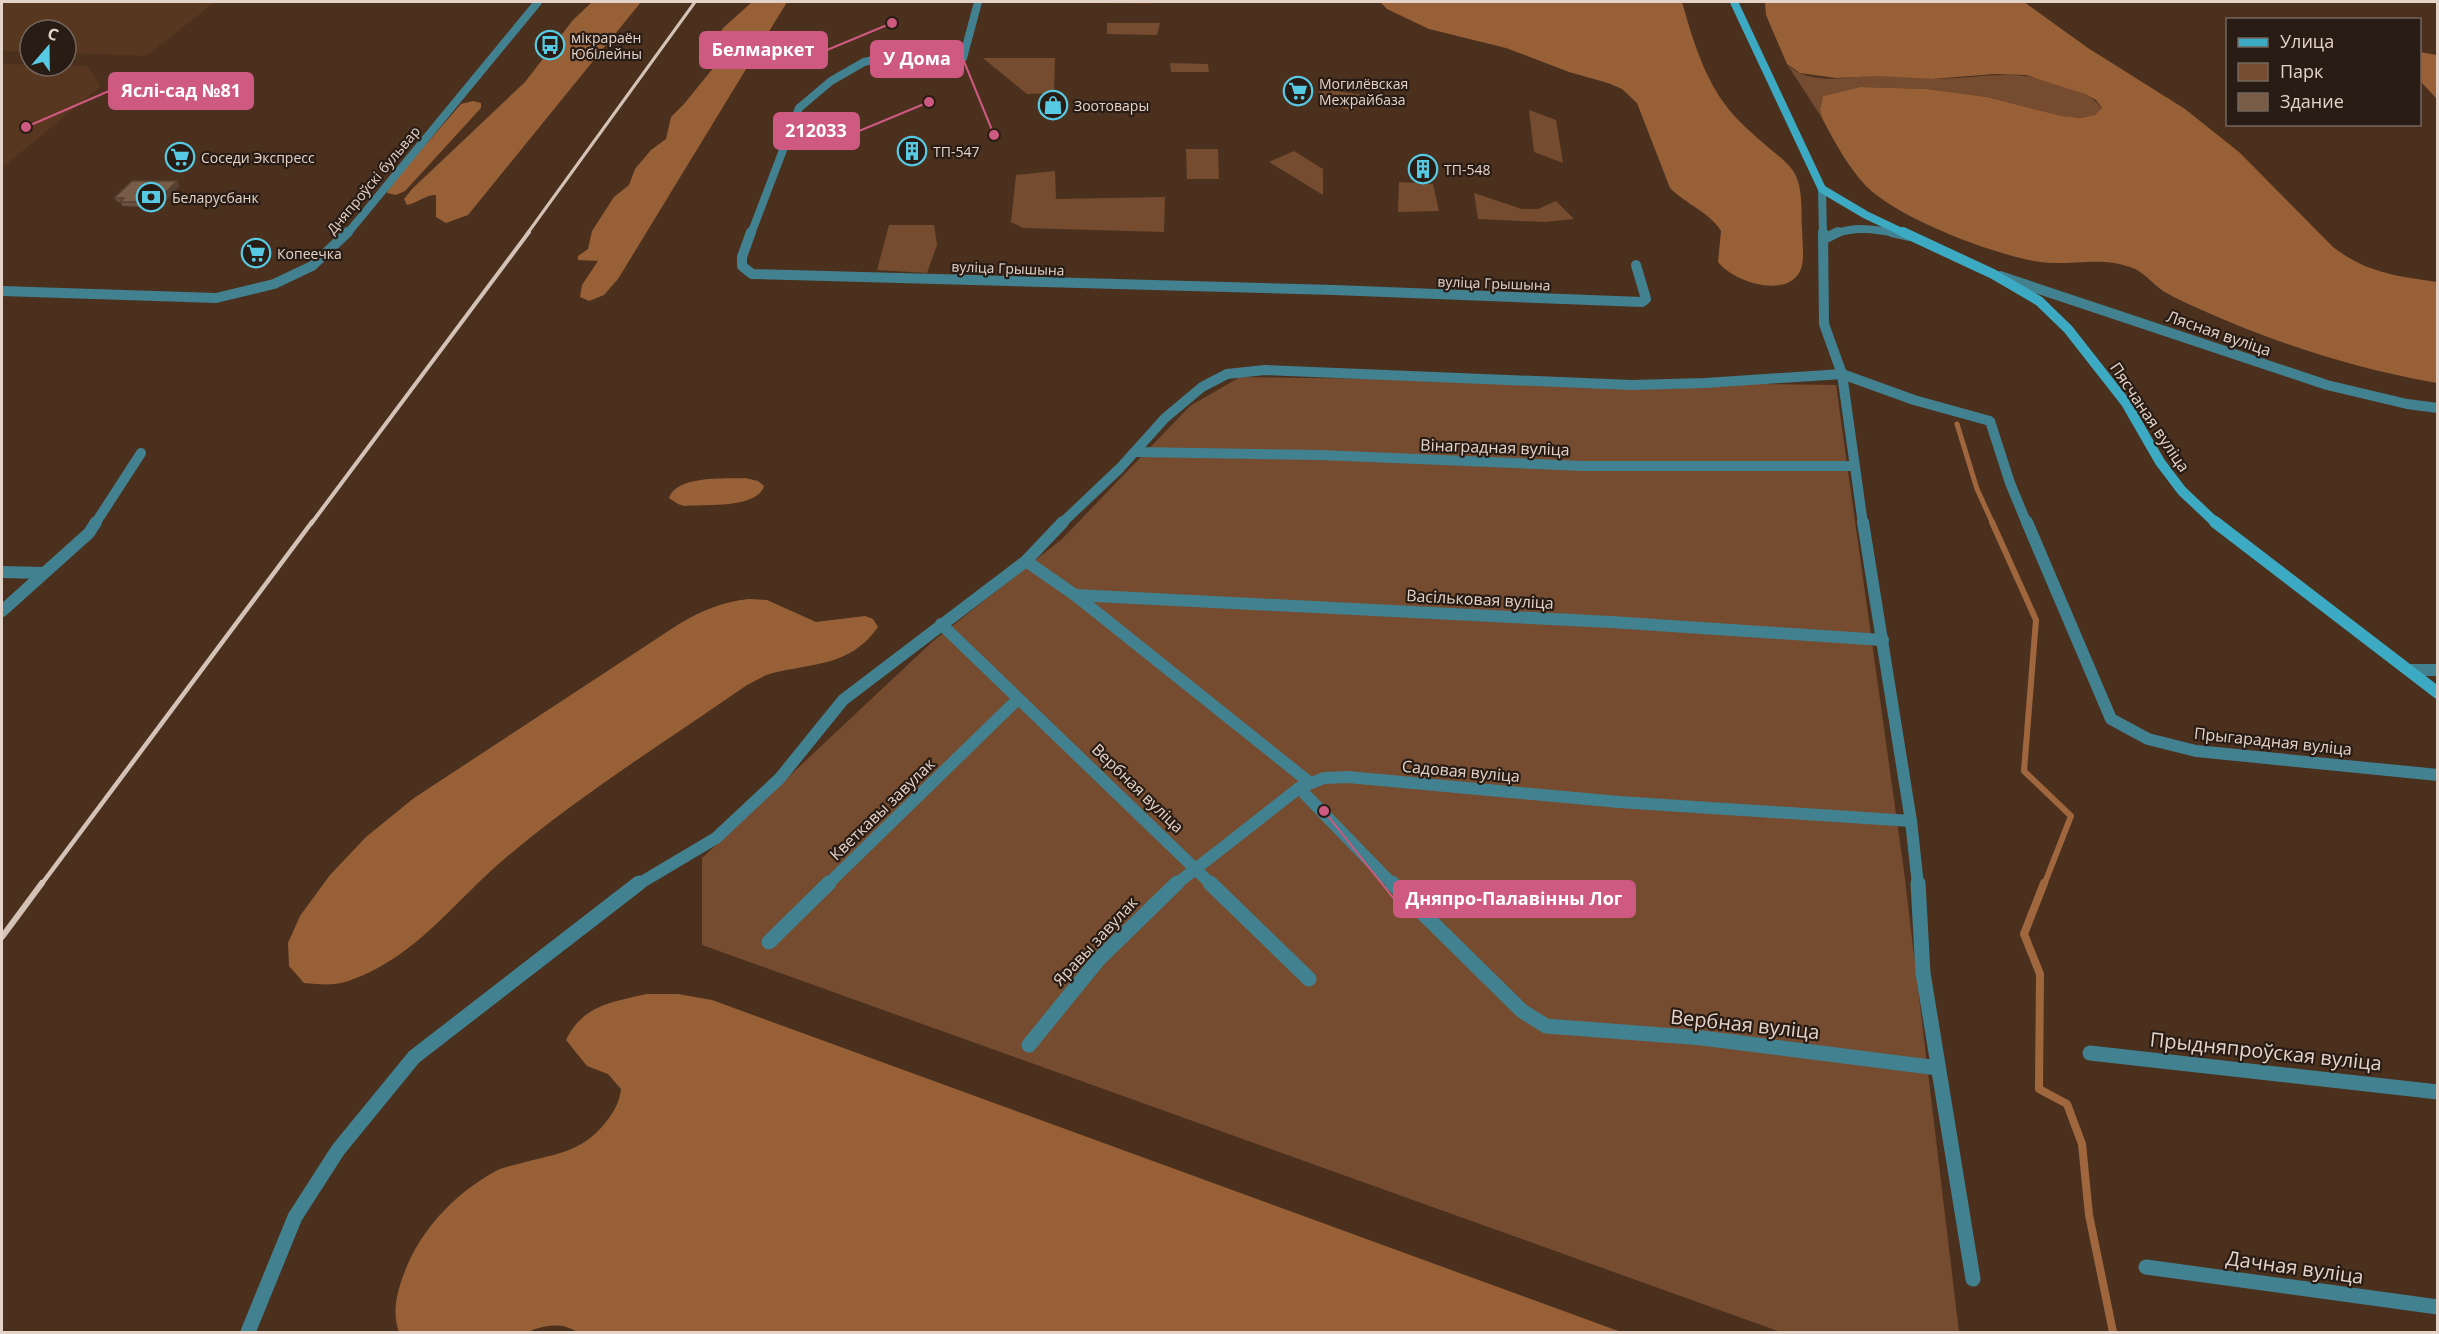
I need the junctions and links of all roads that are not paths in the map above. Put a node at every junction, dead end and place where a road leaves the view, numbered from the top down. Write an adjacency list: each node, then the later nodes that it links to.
1 (538, 2): 9 (street, Дняпроўскі бульвар)
2 (978, 2): 7 (street, вуліца Грышына)
3 (1734, 2): 4 (street)
4 (1822, 189): 5 (street, Пясчаная вуліца); 6 (street)
5 (1912, 236): 6 (street); 8 (street, Пясчаная вуліца)
6 (1824, 239): 10 (street)
7 (1636, 266)
8 (1994, 274): 11 (street, Лясная вуліца); 22 (street, Пясчаная вуліца)
9 (2, 291)
10 (1842, 374): 12 (street); 14 (street); 26 (street, Прыгарадная вуліца)
11 (2438, 408)
12 (1135, 452): 14 (street, Вінаградная вуліца); 15 (street)
13 (141, 453): 17 (street)
14 (1854, 466): 21 (street)
15 (1026, 561): 18 (street); 20 (street)
16 (2, 572): 17 (street)
17 (43, 573): 19 (street)
18 (1075, 595): 21 (street, Васільковая вуліца); 27 (street)
19 (2, 611)
20 (941, 624): 25 (street, Вербная вуліца); 39 (street)
21 (1883, 640): 28 (street)
22 (2409, 670): 23 (street); 24 (street, Пясчаная вуліца)
23 (2438, 670)
24 (2438, 693)
25 (1018, 699): 29 (street, Вербная вуліца); 30 (street, Кветкавы завулак)
26 (2438, 775)
27 (1304, 785): 28 (street, Садовая вуліца); 29 (street, Яравы завулак); 34 (street, Вербная вуліца)
28 (1911, 821): 34 (street)
29 (1194, 868): 31 (street, Вербная вуліца); 32 (street, Яравы завулак)
30 (769, 942)
31 (1309, 979)
32 (1029, 1045)
33 (2090, 1053): 35 (street, Прыдняпроўская вуліца)
34 (1938, 1068): 37 (street)
35 (2438, 1092)
36 (2146, 1267): 38 (street, Дачная вуліца)
37 (1973, 1279)
38 (2438, 1308)
39 (248, 1332)

